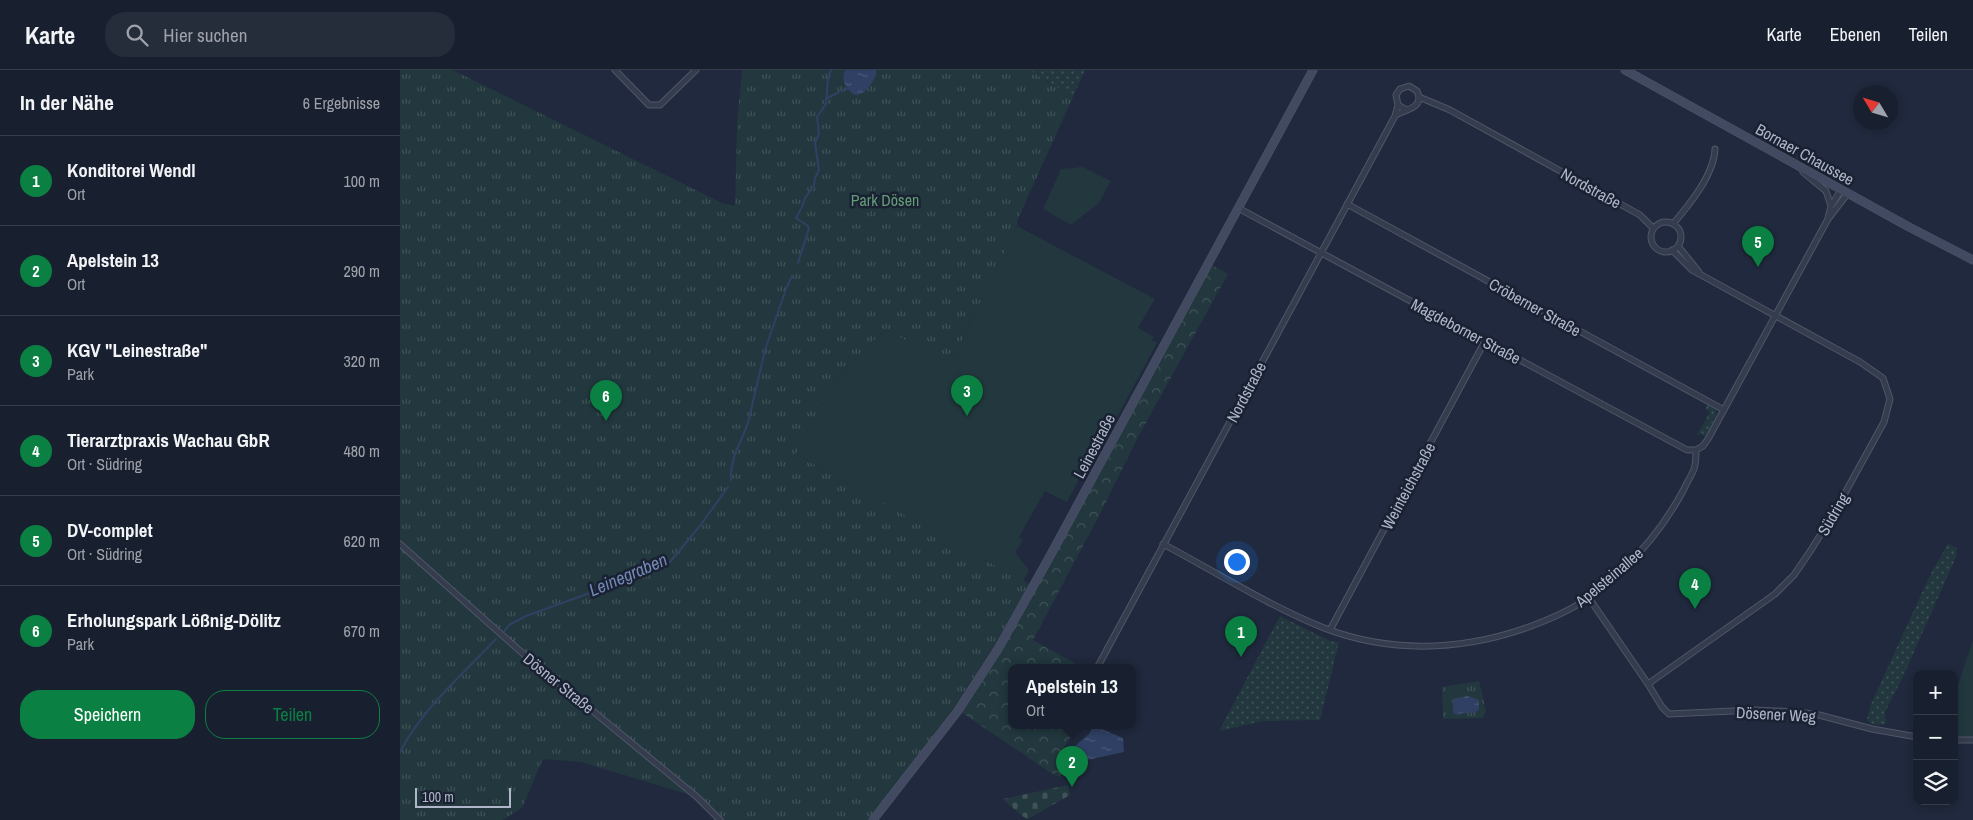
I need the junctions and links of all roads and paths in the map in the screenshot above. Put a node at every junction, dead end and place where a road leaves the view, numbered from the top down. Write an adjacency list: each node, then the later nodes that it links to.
1 (615, 70): 2 (street)
2 (696, 70)
3 (1313, 70): 14 (main road, Leinestraße)
4 (1624, 70): 10 (main road, Bornaer Chaussee)
5 (1419, 98): 6 (street, Nordstraße); 7 (street); 17 (street, Nordstraße)
6 (1398, 105): 7 (street); 8 (street, Nordstraße)
7 (1406, 109): 8 (street)
8 (1396, 115): 12 (street, Nordstraße)
9 (1715, 150): 16 (street)
10 (1791, 162): 11 (main road, Bornaer Chaussee); 13 (street)
11 (1844, 191): 13 (street, Apelsteinallee); 15 (street, Apelsteinallee); 21 (main road, Bornaer Chaussee)
12 (1347, 204): 20 (street, Nordstraße); 25 (street, Cröberner Straße)
13 (1831, 206): 15 (street, Apelsteinallee)
14 (1238, 208): 20 (street, Magdeborner Straße); 37 (main road, Leinestraße)
15 (1828, 219): 23 (street, Apelsteinallee)
16 (1673, 224): 17 (street); 18 (street)
17 (1654, 228): 19 (street)
18 (1678, 246): 19 (street); 22 (street, Südring)
19 (1672, 250): 22 (street, Südring)
20 (1321, 253): 24 (street, Magdeborner Straße); 28 (street, Nordstraße)
21 (1973, 260)
22 (1703, 276): 23 (street, Südring)
23 (1775, 316): 25 (street, Apelsteinallee); 32 (street, Südring)
24 (1485, 341): 26 (street, Magdeborner Straße); 30 (street, Weinteichstraße)
25 (1724, 410): 26 (street, Apelsteinallee)
26 (1696, 450): 29 (street, Apelsteinallee)
27 (400, 544): 36 (street, Dösner Straße)
28 (1163, 544): 30 (street, Apelsteinallee); 31 (street, Nordstraße)
29 (1588, 598): 30 (street, Apelsteinallee); 32 (street)
30 (1330, 630)
31 (1099, 664)
32 (1648, 684): 33 (street, Dösener Weg)
33 (1913, 736)
34 (1958, 740): 35 (street)
35 (1973, 740)
36 (720, 820)
37 (874, 820)

